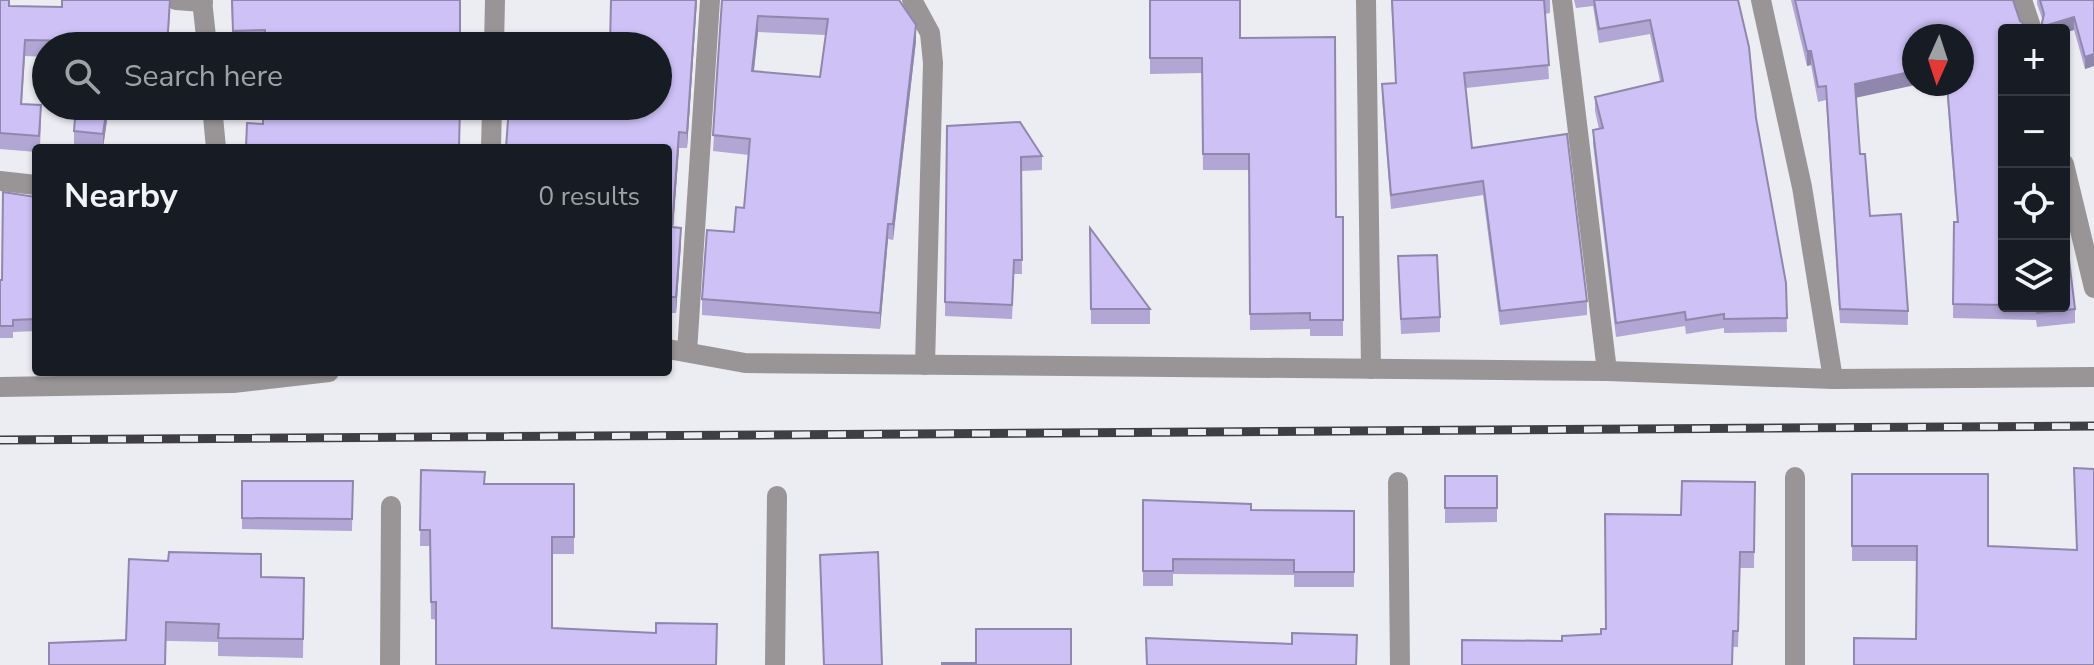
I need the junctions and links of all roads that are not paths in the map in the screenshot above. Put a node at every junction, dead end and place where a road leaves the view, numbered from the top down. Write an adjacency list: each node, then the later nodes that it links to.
1 (176, 0): 9 (street)
2 (495, 0): 12 (street)
3 (710, 0): 21 (street)
4 (912, 0): 22 (street)
5 (1366, 0): 23 (street)
6 (1562, 0): 24 (street)
7 (1761, 0): 27 (street)
8 (2022, 0): 10 (street)
9 (203, 1): 11 (street)
10 (2030, 24)
11 (206, 32)
12 (494, 32)
13 (213, 120): 15 (street)
14 (492, 120): 16 (street)
15 (216, 144)
16 (491, 144)
17 (2065, 168): 20 (street)
18 (0, 181): 19 (street)
19 (32, 185)
20 (2094, 288)
21 (678, 350): 22 (street)
22 (925, 365): 23 (street)
23 (1371, 369): 24 (street)
24 (1607, 371): 27 (street)
25 (294, 376): 28 (street)
26 (2094, 377): 27 (street)
27 (1833, 379)
28 (0, 387)
29 (1795, 477): 36 (street)
30 (1398, 482): 35 (street)
31 (777, 496): 34 (street)
32 (391, 506): 33 (street)
33 (390, 665)
34 (775, 665)
35 (1400, 665)
36 (1795, 665)

